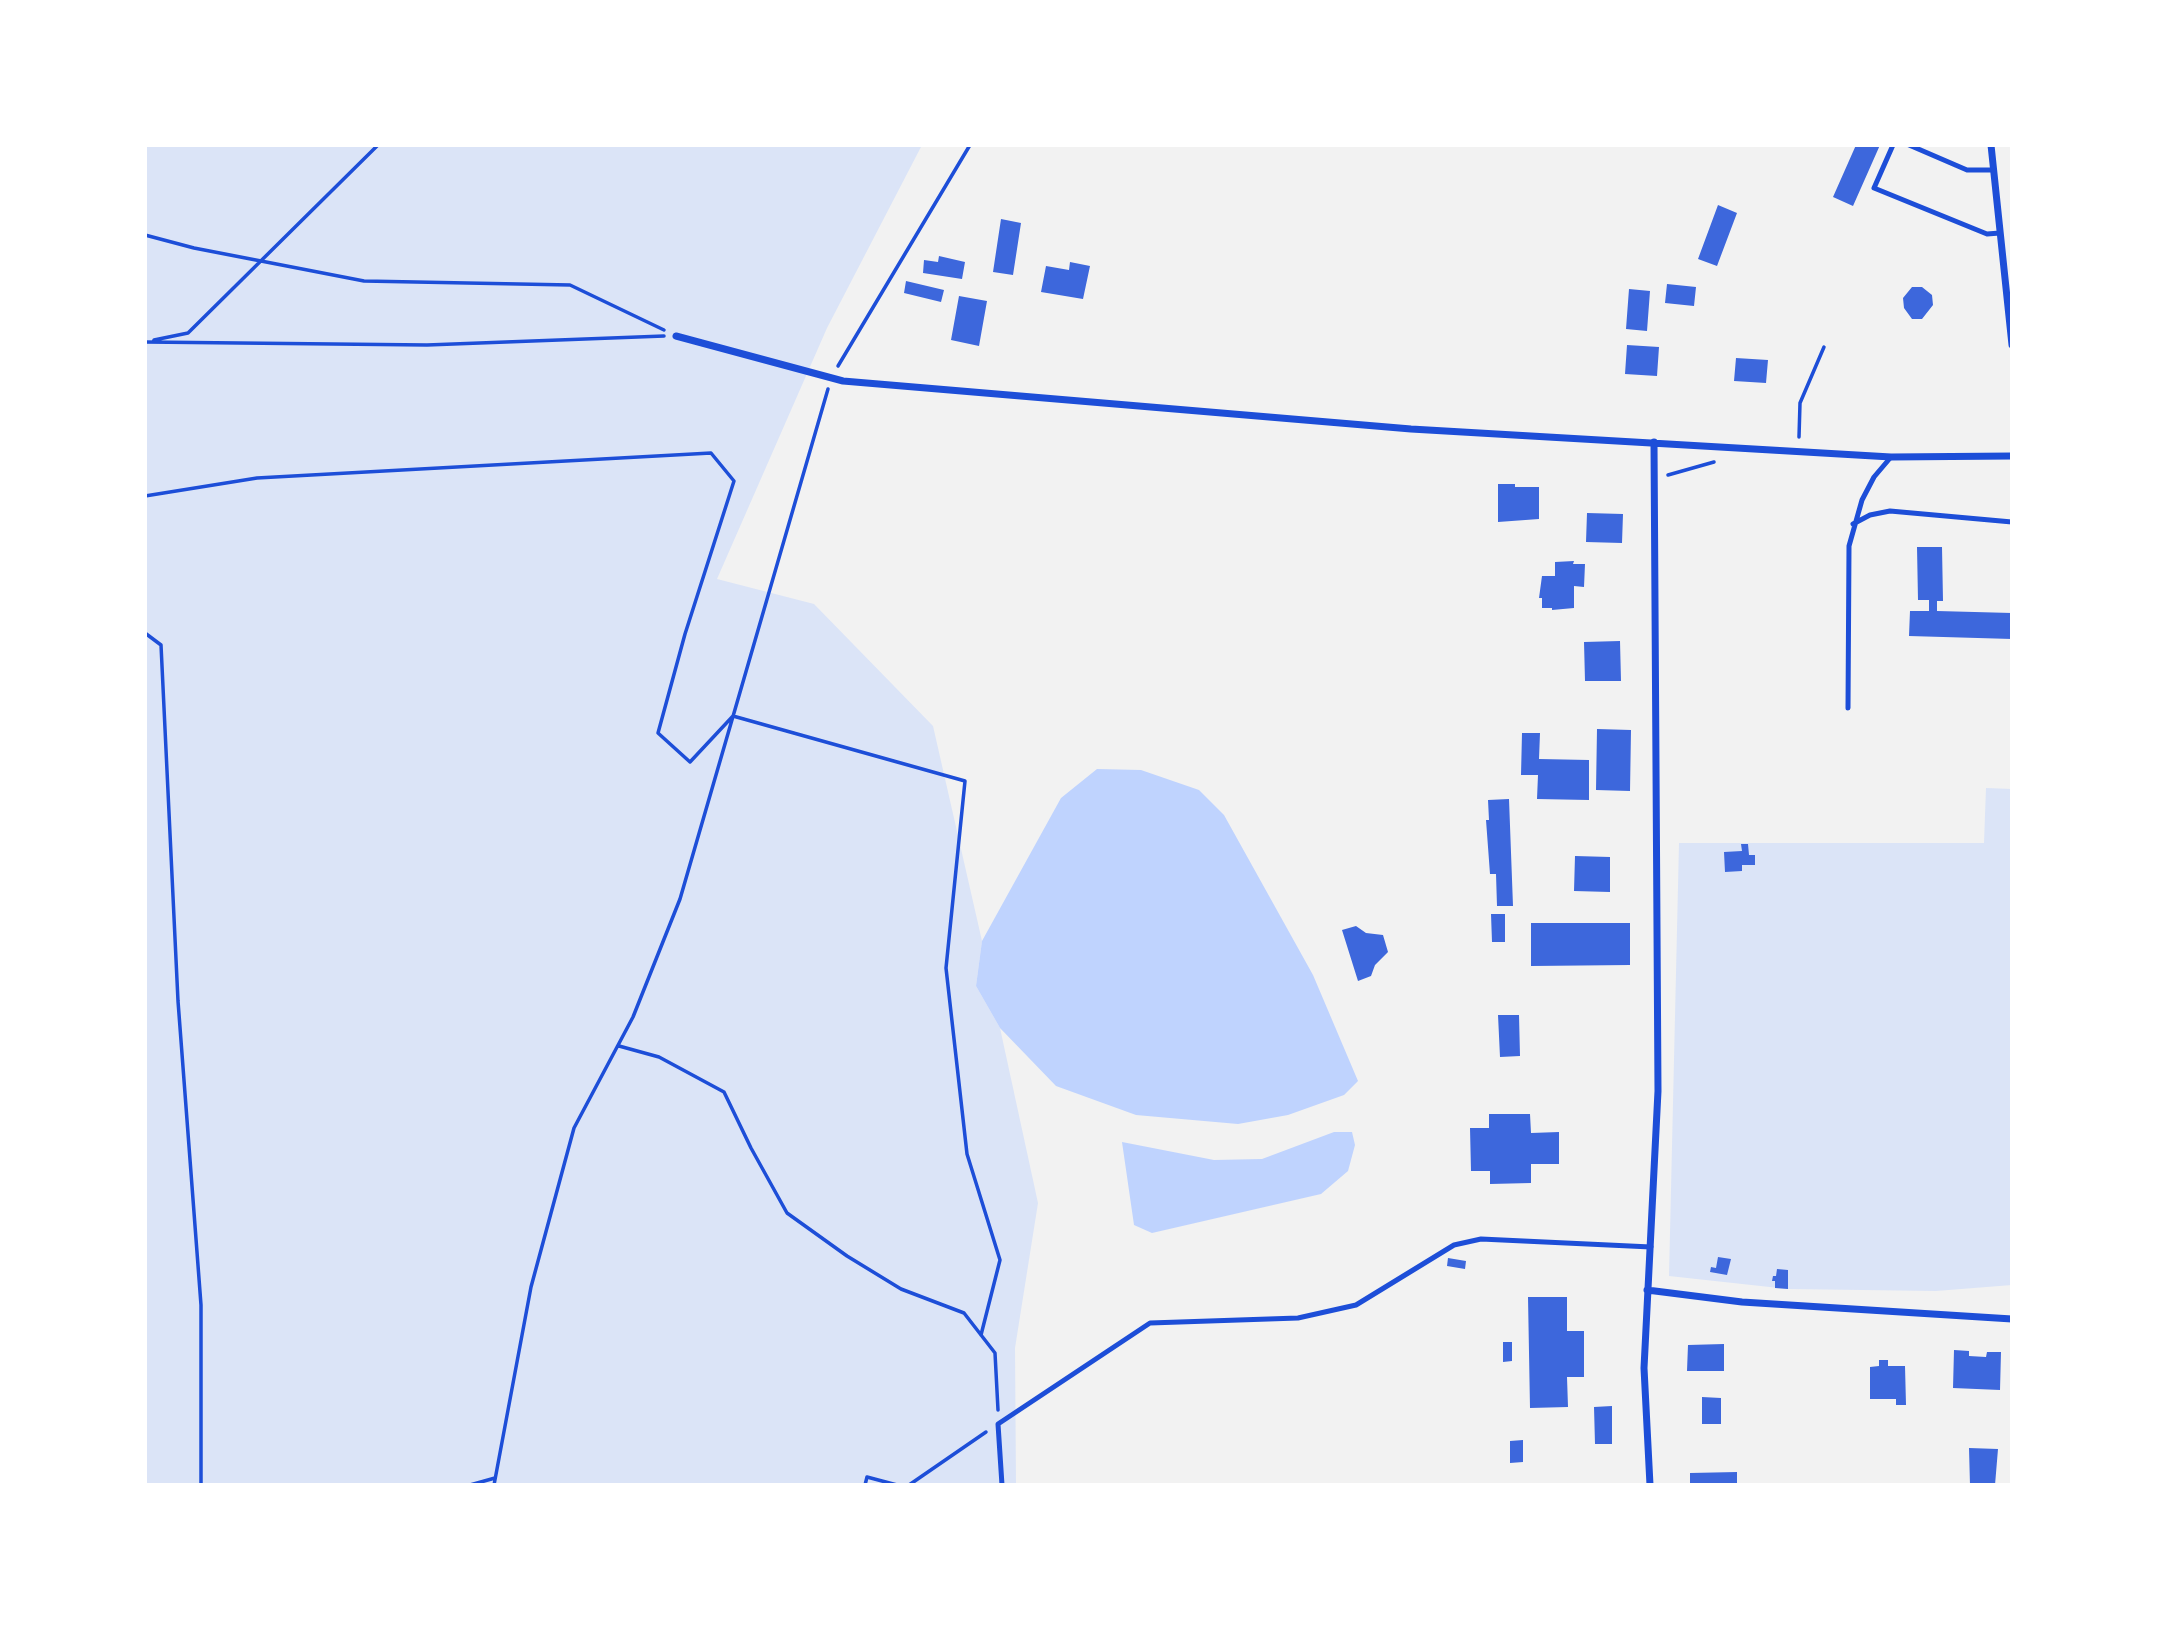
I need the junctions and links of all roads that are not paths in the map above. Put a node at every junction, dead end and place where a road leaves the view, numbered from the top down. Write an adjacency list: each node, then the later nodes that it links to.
1 (1893, 145): 5 (lane)
2 (1909, 145): 4 (lane)
3 (1991, 145): 4 (street)
4 (1993, 170): 5 (street)
5 (2000, 233): 7 (street)
6 (676, 336): 8 (street)
7 (2012, 345)
8 (1654, 442): 10 (street); 14 (street)
9 (2012, 456): 10 (street)
10 (1891, 457): 12 (lane)
11 (2012, 522): 12 (lane)
12 (1853, 524): 13 (lane)
13 (1848, 708)
14 (1651, 1247): 15 (street); 17 (lane)
15 (1647, 1290): 16 (street); 18 (street)
16 (2012, 1319)
17 (1002, 1485)
18 (1650, 1485)

